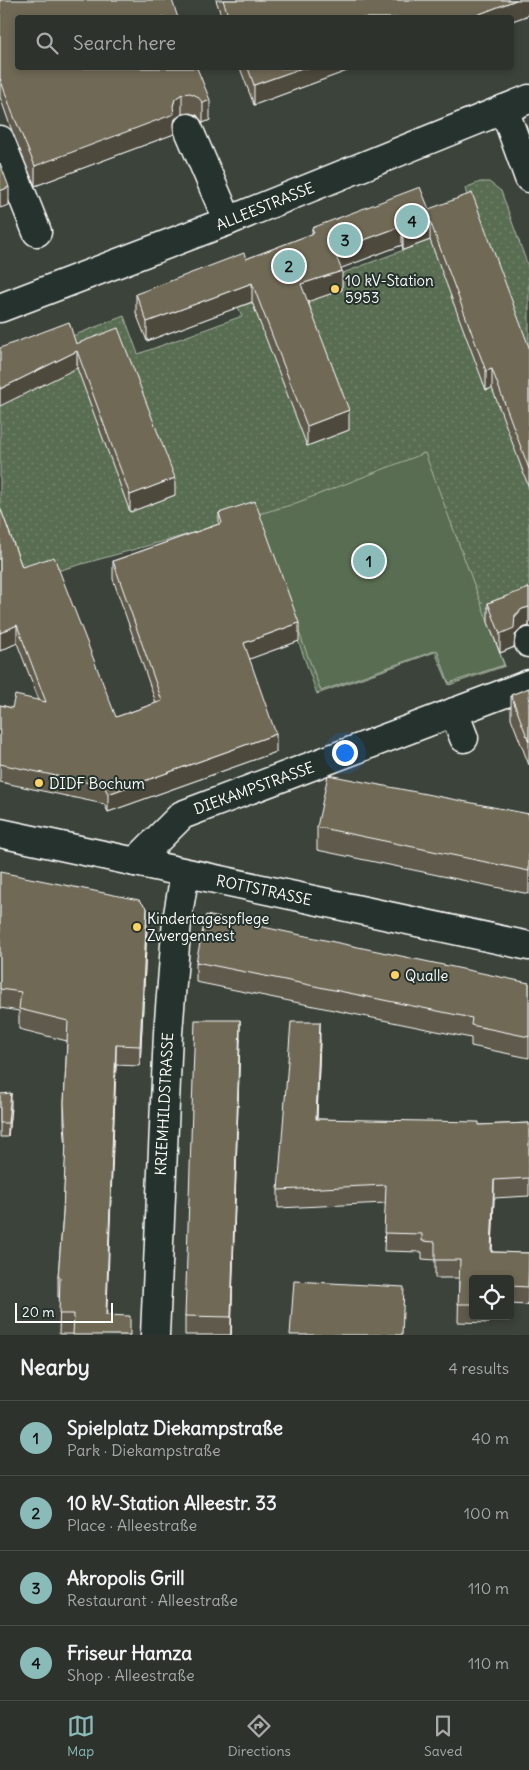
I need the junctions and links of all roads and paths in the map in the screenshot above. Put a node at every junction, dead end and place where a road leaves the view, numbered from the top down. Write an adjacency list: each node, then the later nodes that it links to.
1 (529, 99): 2 (street, ALLEESTRASSE)
2 (504, 109): 5 (street); 6 (street, ALLEESTRASSE)
3 (188, 128): 6 (street)
4 (0, 140): 7 (street)
5 (529, 178)
6 (228, 221): 8 (street, ALLEESTRASSE)
7 (37, 232)
8 (9, 305)
9 (529, 684): 10 (street, DIEKAMPSTRASSE)
10 (454, 712): 11 (street); 13 (street, DIEKAMPSTRASSE)
11 (464, 738)
12 (0, 833): 13 (street, ROTTSTRASSE)
13 (135, 862): 14 (street, ROTTSTRASSE)
14 (185, 873): 15 (street, ROTTSTRASSE); 16 (street, KRIEMHILDSTRASSE)
15 (529, 946)
16 (155, 1335)

